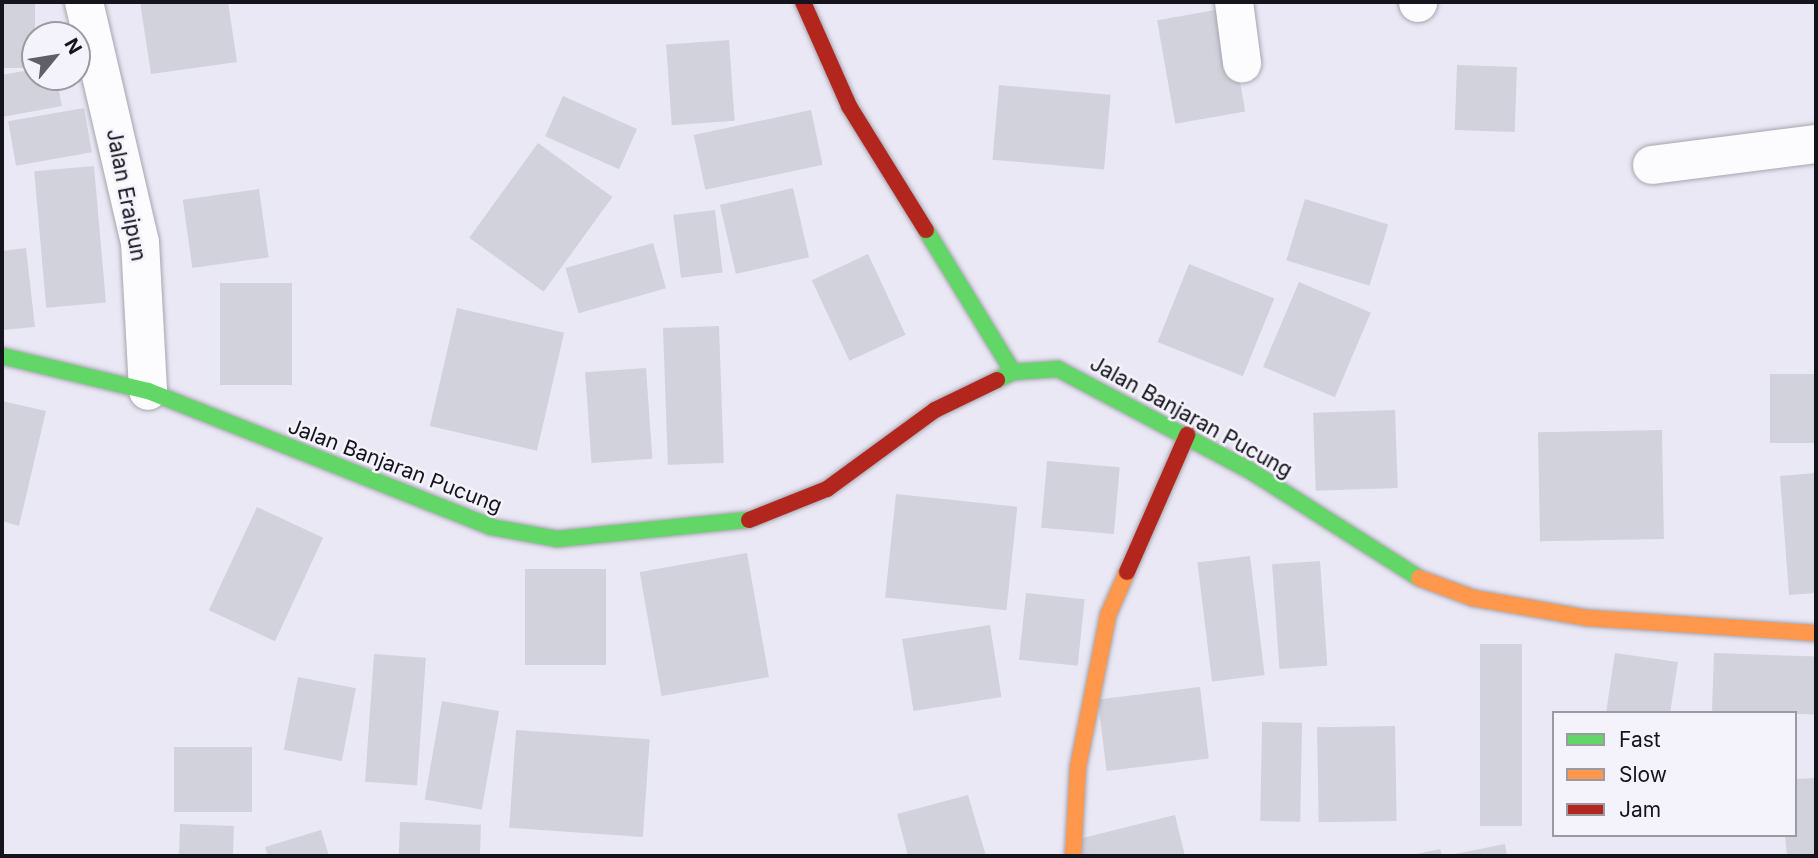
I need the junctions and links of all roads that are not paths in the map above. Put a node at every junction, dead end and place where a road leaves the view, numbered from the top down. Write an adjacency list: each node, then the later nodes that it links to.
1 (83, 2): 9 (street, Jalan Eraipun)
2 (1234, 2): 4 (street)
3 (805, 3): 8 (street)
4 (1242, 63)
5 (1816, 144): 6 (street)
6 (1652, 165)
7 (2, 356): 9 (street, Jalan Banjaran Pucung)
8 (1013, 372): 9 (street, Jalan Banjaran Pucung); 10 (street, Jalan Banjaran Pucung)
9 (148, 391)
10 (1187, 435): 11 (street, Jalan Banjaran Pucung); 12 (street)
11 (1816, 633)
12 (1073, 856)

